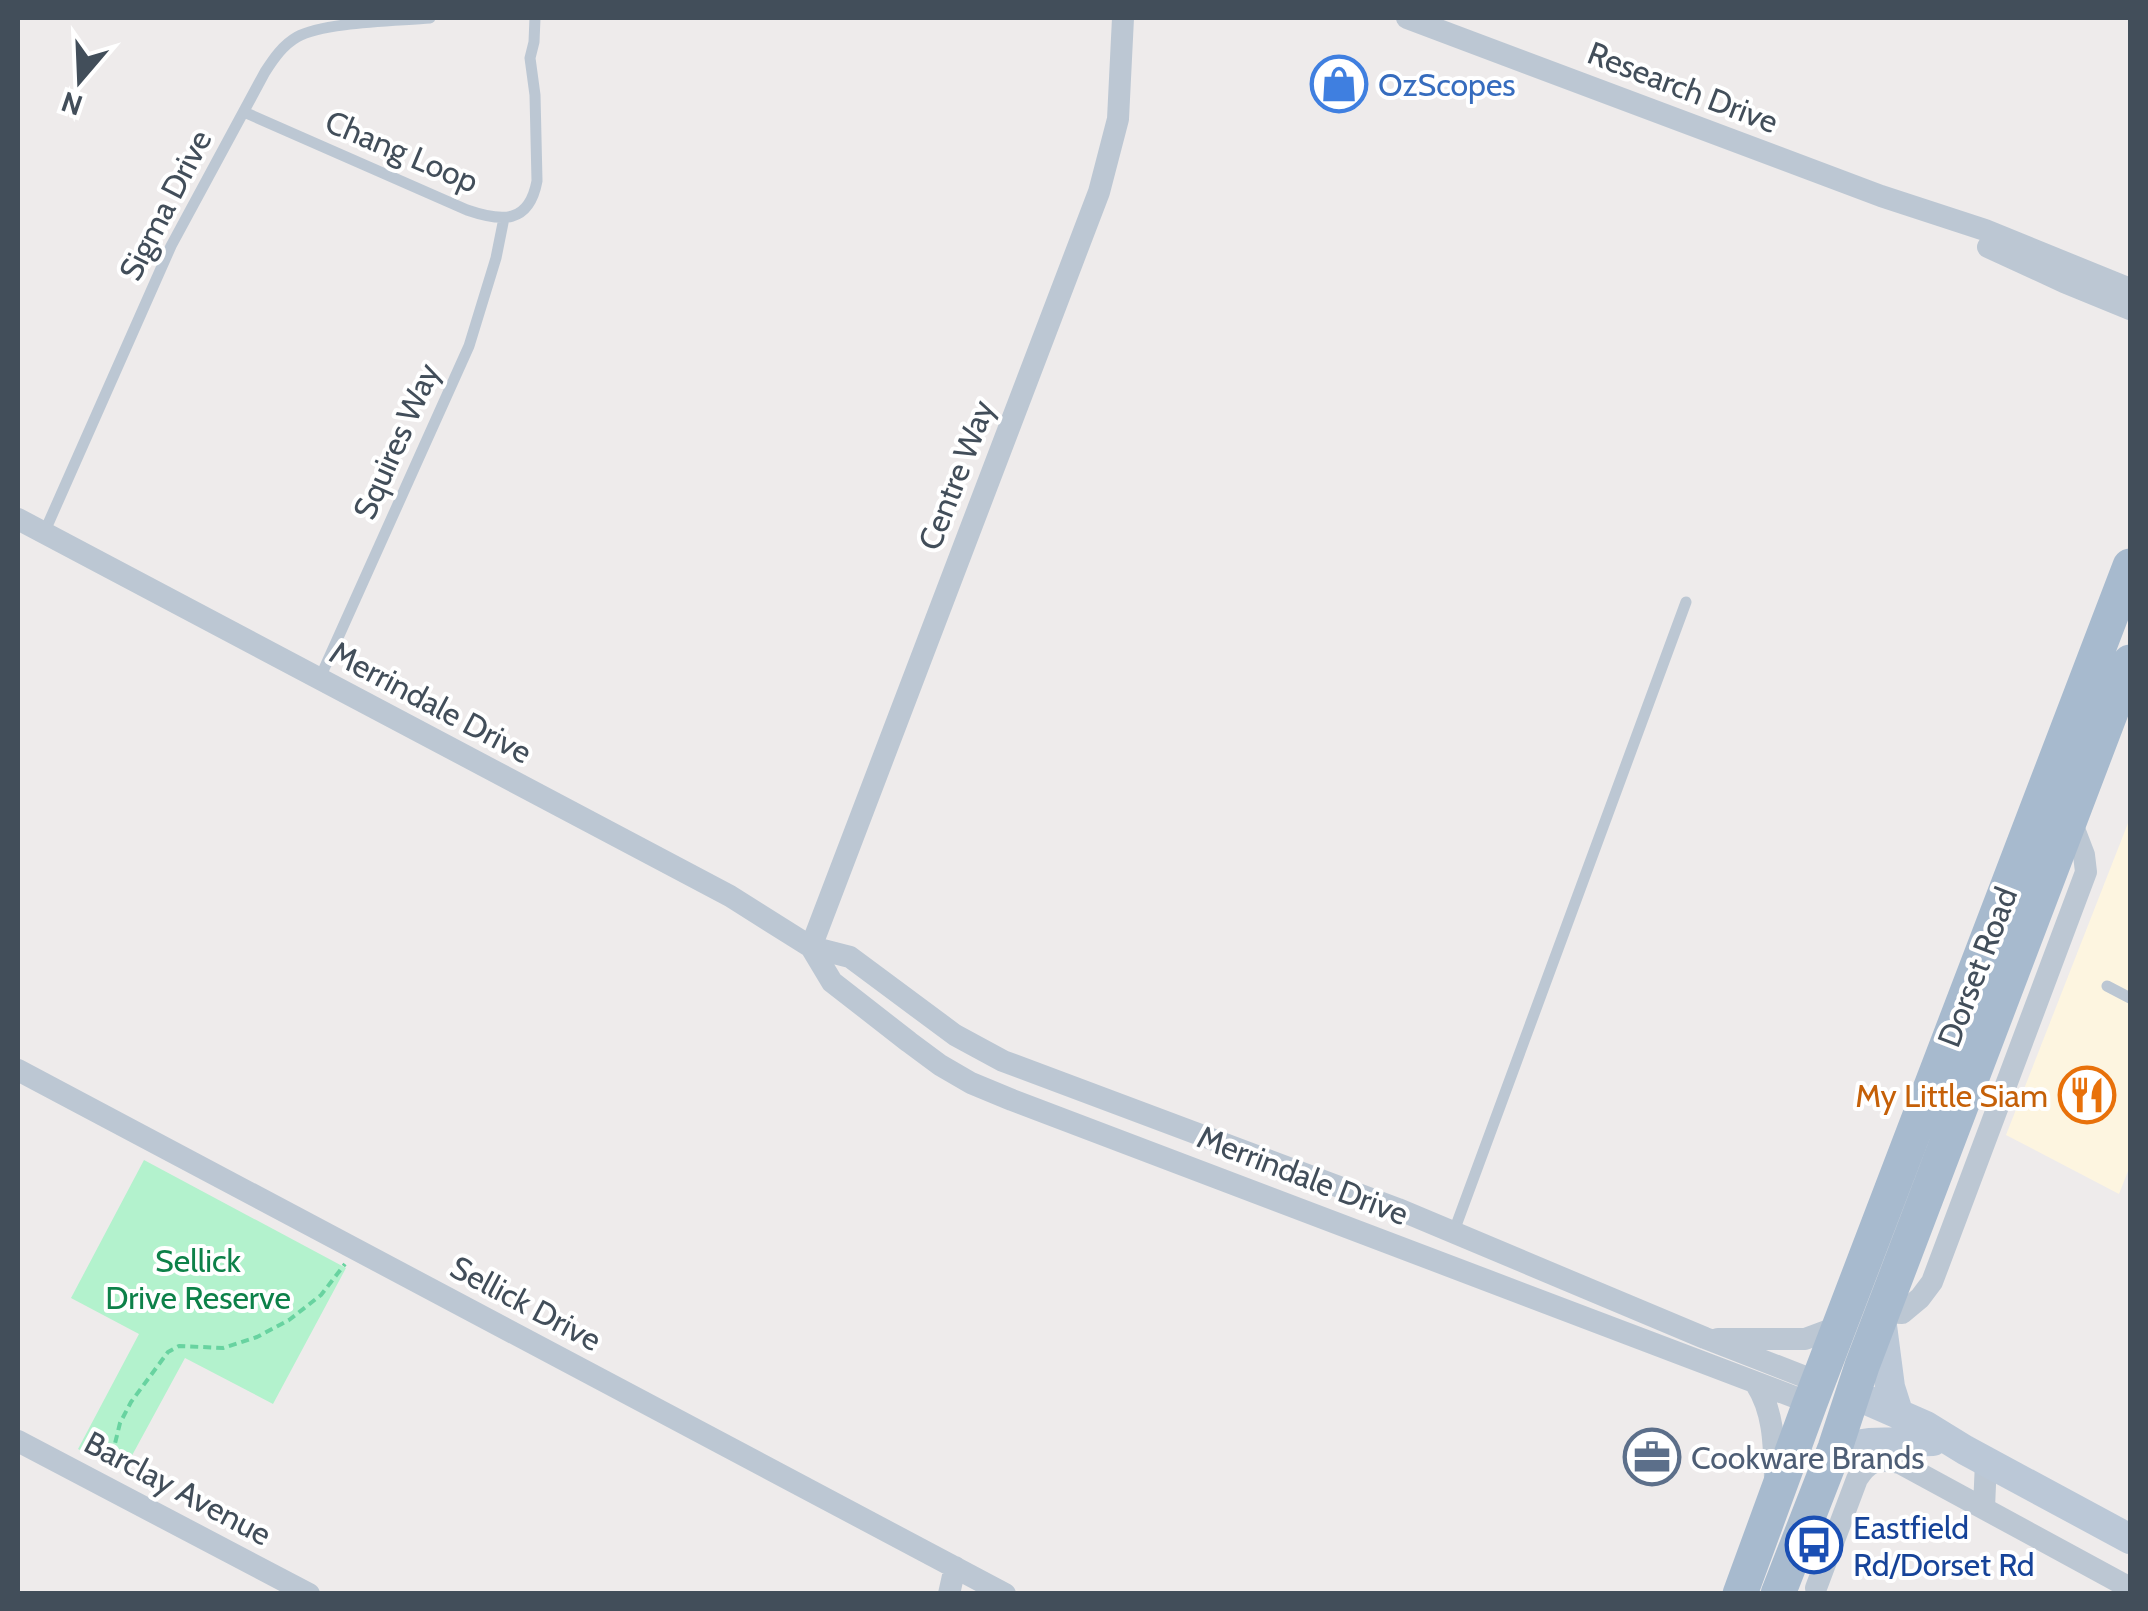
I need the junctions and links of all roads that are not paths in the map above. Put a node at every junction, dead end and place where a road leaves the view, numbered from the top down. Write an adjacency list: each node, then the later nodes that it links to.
1 (430, 18): 5 (lane, Sigma Drive)
2 (535, 18): 6 (lane, Chang Loop)
3 (1123, 18): 15 (street, Centre Way)
4 (1406, 18): 7 (street, Research Drive)
5 (244, 112): 6 (lane, Chang Loop); 9 (lane, Sigma Drive)
6 (504, 218): 13 (lane, Squires Way)
7 (2130, 294)
8 (18, 519): 9 (street, Merrindale Drive)
9 (44, 533): 13 (street, Merrindale Drive)
10 (2130, 566): 14 (main road, Dorset Road)
11 (1686, 602): 21 (lane)
12 (2130, 662): 14 (main road, Dorset Road)
13 (319, 680): 15 (street, Merrindale Drive)
14 (2069, 774): 23 (main road, Dorset Road); 24 (main road, Dorset Road)
15 (811, 947): 19 (street, Merrindale Drive); 20 (street, Merrindale Drive)
16 (2107, 986): 17 (lane)
17 (2130, 998)
18 (18, 1070): 37 (street, Sellick Drive)
19 (1262, 1158): 20 (street); 21 (street, Merrindale Drive)
20 (1251, 1190): 22 (street, Merrindale Drive)
21 (1454, 1231): 22 (street); 25 (street, Merrindale Drive)
22 (1443, 1262): 26 (street, Merrindale Drive)
23 (1882, 1314): 28 (main road, Dorset Road); 29 (main road)
24 (1840, 1326): 25 (street); 27 (main road, Dorset Road)
25 (1705, 1338): 27 (street, Merrindale Drive)
26 (1756, 1384): 27 (street, Merrindale Drive); 34 (street)
27 (1814, 1392): 28 (main road); 34 (main road, Dorset Road)
28 (1850, 1404): 29 (main road); 31 (main road); 32 (main road, Dorset Road)
29 (1898, 1412): 33 (main road)
30 (18, 1441): 40 (street, Barclay Avenue)
31 (1933, 1442): 32 (main road); 33 (main road)
32 (1835, 1448): 44 (main road, Dorset Road)
33 (1976, 1455): 35 (street); 36 (main road)
34 (1776, 1496): 43 (main road, Dorset Road)
35 (1984, 1508): 38 (street); 39 (street)
36 (2130, 1539)
37 (955, 1567): 41 (street); 42 (street, Sellick Drive)
38 (1816, 1588)
39 (2130, 1588)
40 (308, 1594)
41 (949, 1594)
42 (1005, 1594)
43 (1740, 1594)
44 (1778, 1594)

